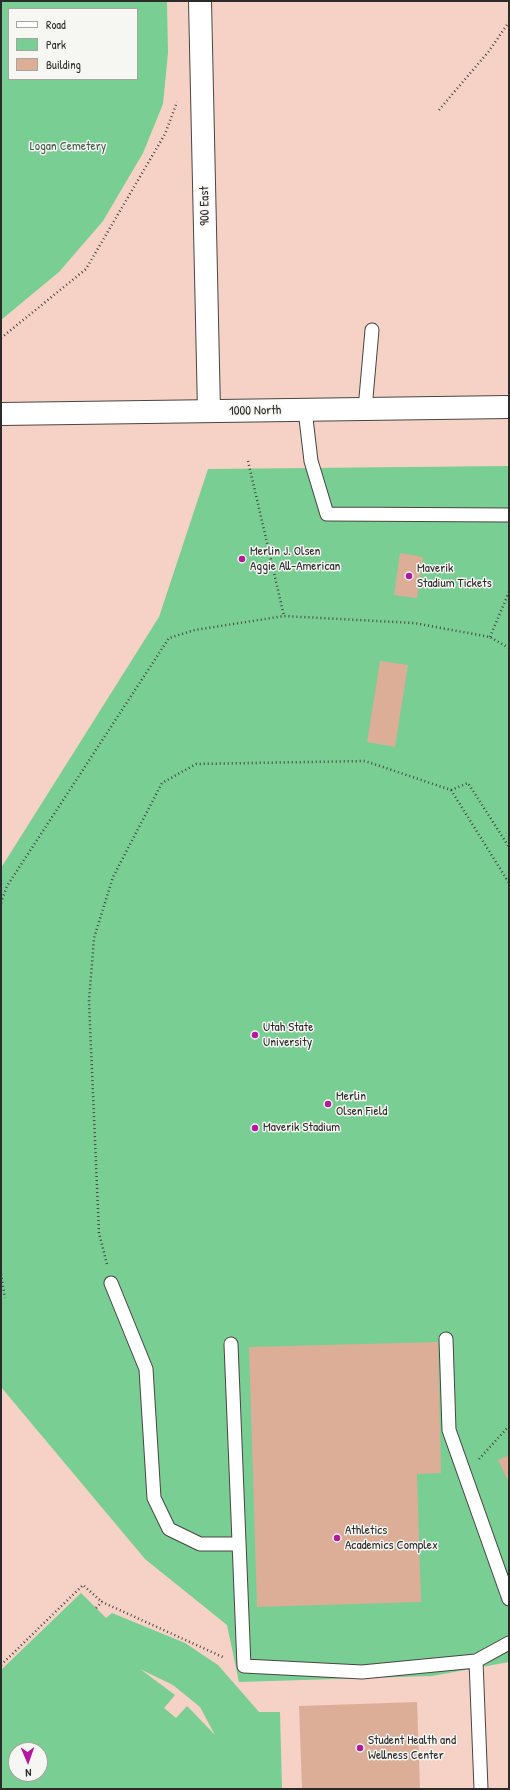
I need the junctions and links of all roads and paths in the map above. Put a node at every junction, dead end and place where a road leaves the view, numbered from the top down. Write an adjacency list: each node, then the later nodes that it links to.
1 (200, 1): 10 (street, 900 East)
2 (509, 22): 4 (path)
3 (180, 95): 6 (path)
4 (439, 110)
5 (372, 330): 8 (lane)
6 (1, 338)
7 (509, 407): 8 (street, 1000 North)
8 (365, 409): 9 (street, 1000 North)
9 (305, 410): 10 (street, 1000 North); 13 (lane)
10 (209, 411): 11 (street, 1000 North)
11 (1, 414)
12 (248, 461): 15 (path)
13 (509, 515)
14 (509, 592): 16 (path)
15 (284, 616): 16 (path); 21 (path)
16 (490, 638): 17 (path)
17 (509, 648)
18 (451, 790): 19 (path); 20 (path); 23 (path)
19 (509, 847)
20 (509, 883)
21 (1, 903)
22 (1, 1274): 24 (path)
23 (111, 1284): 29 (lane)
24 (5, 1298)
25 (446, 1339): 28 (lane)
26 (230, 1344): 29 (lane)
27 (509, 1426): 28 (path)
28 (464, 1476): 30 (lane)
29 (238, 1544): 36 (lane)
30 (509, 1599)
31 (102, 1602): 32 (path); 35 (path); 36 (path)
32 (96, 1608)
33 (509, 1643): 34 (lane)
34 (476, 1661): 36 (lane); 37 (lane)
35 (1, 1665)
36 (244, 1666)
37 (481, 1789)

